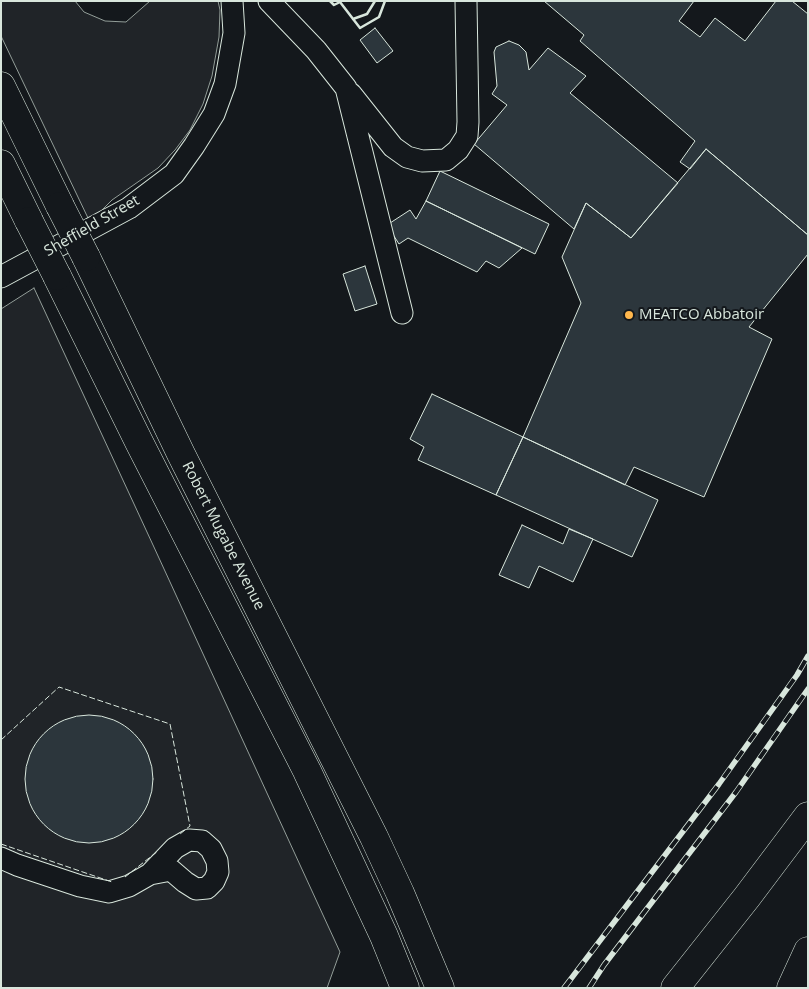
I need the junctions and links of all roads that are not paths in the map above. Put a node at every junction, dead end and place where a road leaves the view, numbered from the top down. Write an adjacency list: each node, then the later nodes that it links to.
1 (232, 1): 7 (street, Sheffield Street)
2 (269, 1): 5 (street)
3 (466, 1): 5 (street)
4 (1, 86): 14 (main road, Robert Mugabe Avenue, bridge)
5 (346, 88): 8 (street)
6 (1, 164): 13 (main road, bridge)
7 (1, 277)
8 (402, 313)
9 (808, 816): 15 (main road)
10 (1, 858): 11 (street)
11 (150, 874)
12 (808, 951): 16 (main road)
13 (405, 988)
14 (440, 988)
15 (675, 988)
16 (791, 988)

